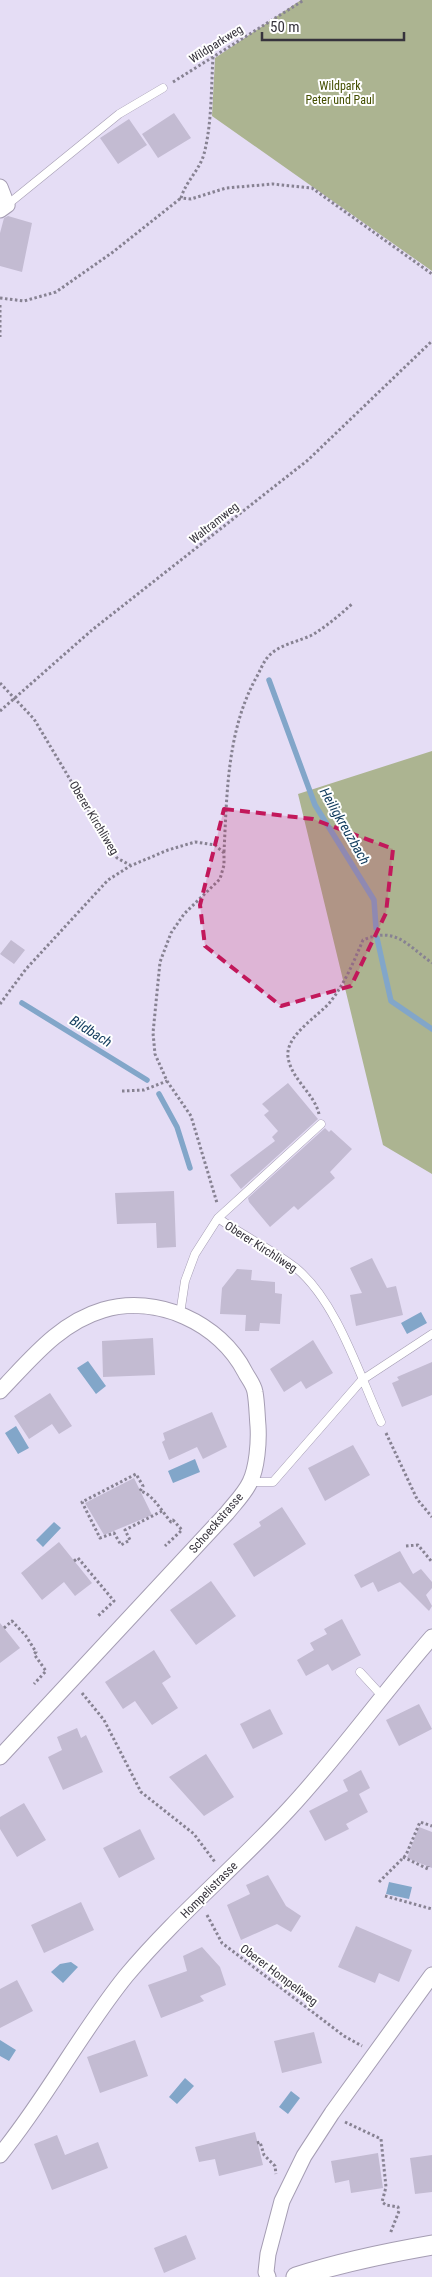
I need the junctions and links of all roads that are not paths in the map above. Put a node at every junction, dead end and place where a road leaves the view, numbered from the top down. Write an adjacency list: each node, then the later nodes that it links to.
1 (163, 88): 3 (lane)
2 (0, 187): 3 (street)
3 (3, 208)
4 (322, 1124): 5 (lane, Oberer Kirchliweg)
5 (218, 1218): 6 (lane, Oberer Kirchliweg); 8 (lane, Oberer Kirchliweg)
6 (180, 1314): 9 (street, Schoeckstrasse); 11 (street, Schoeckstrasse)
7 (432, 1334): 8 (lane)
8 (362, 1380): 10 (lane, Oberer Kirchliweg); 11 (lane)
9 (0, 1391)
10 (381, 1422)
11 (250, 1482): 15 (street, Schoeckstrasse)
12 (432, 1637): 14 (street, Hompelistrasse)
13 (360, 1672): 14 (lane)
14 (383, 1697): 17 (street, Hompelistrasse)
15 (0, 1756)
16 (432, 1975): 19 (street)
17 (0, 2155)
18 (432, 2244): 20 (street)
19 (268, 2277)
20 (296, 2277)

